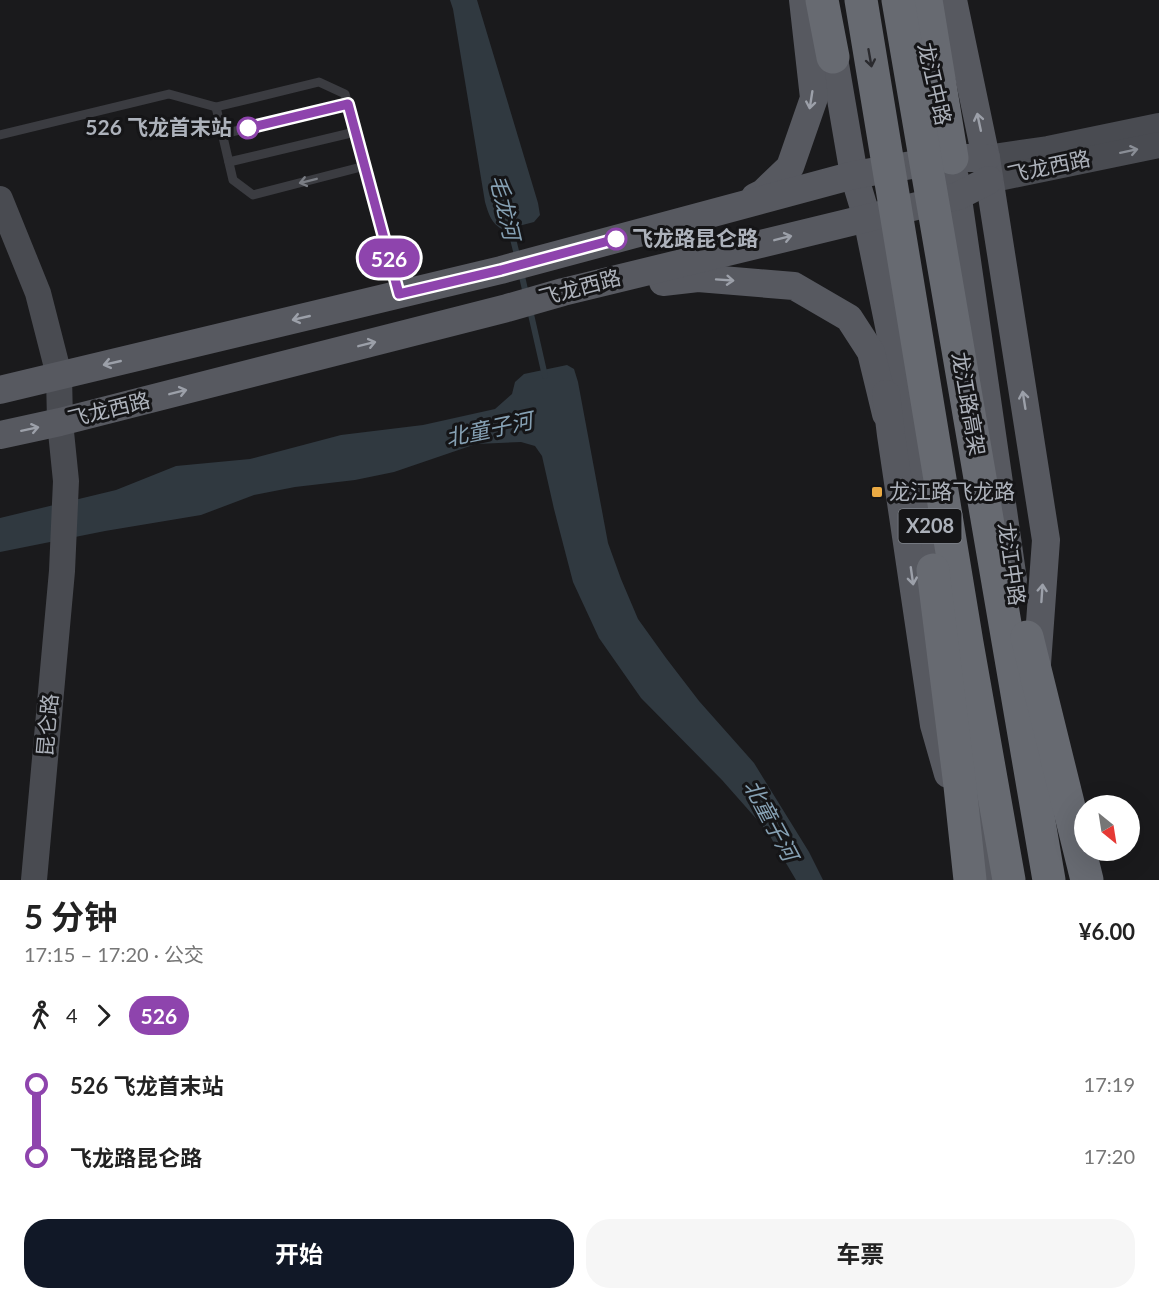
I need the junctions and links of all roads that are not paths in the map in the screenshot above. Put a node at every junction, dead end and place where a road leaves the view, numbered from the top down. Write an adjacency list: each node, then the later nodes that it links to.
1 (803, 0): 26 (main road, one-way to 26)
2 (816, 0): 10 (main road)
3 (824, 0): 10 (highway)
4 (861, 0): 23 (highway, 龙江路高架, one-way to 23, bridge)
5 (898, 0): 9 (highway, 龙江路高架, bridge)
6 (916, 0): 18 (main road, 龙江中路)
7 (926, 0): 18 (highway)
8 (953, 0): 21 (main road, one-way to 8)
9 (904, 32): 42 (highway, 龙江路高架, bridge); 44 (highway, bridge)
10 (833, 57): 22 (main road, X208)
11 (348, 104): 12 (lane); 14 (lane); 15 (lane)
12 (216, 107): 15 (lane); 16 (lane)
13 (1159, 126): 21 (street, 飞龙西路)
14 (355, 132): 19 (lane); 20 (lane)
15 (223, 134): 19 (lane)
16 (0, 135)
17 (1159, 145): 21 (street, 飞龙西路, one-way to 17)
18 (952, 158): 21 (main road, 飞龙西路); 22 (main road, 飞龙西路); 24 (main road, 龙江中路)
19 (229, 162): 20 (lane, one-way to 19)
20 (365, 166): 29 (lane)
21 (988, 169): 24 (main road, 飞龙西路); 35 (main road, one-way to 21)
22 (854, 175): 26 (main road, 飞龙西路); 27 (main road, X208)
23 (893, 192): 36 (highway, bridge); 41 (highway, 龙江路高架, bridge)
24 (958, 196): 27 (main road, 飞龙西路); 35 (main road, 龙江中路)
25 (0, 199): 30 (street, 昆仑路)
26 (732, 208): 29 (main road, 飞龙西路)
27 (867, 218): 28 (main road, 飞龙西路, one-way to 27); 34 (main road); 40 (main road, X208)
28 (562, 292): 32 (main road, 飞龙西路, one-way to 28); 34 (main road, one-way to 34)
29 (399, 294): 30 (main road, 飞龙西路, one-way to 30)
30 (59, 375): 31 (main road, 飞龙西路); 32 (street, 昆仑路)
31 (0, 390)
32 (60, 422): 33 (main road, 飞龙西路, one-way to 32); 37 (street, 昆仑路)
33 (0, 435)
34 (891, 435): 39 (main road, one-way to 39)
35 (1033, 714): 43 (main road, 龙江中路)
36 (960, 786): 38 (highway, bridge); 39 (highway, bridge)
37 (34, 880)
38 (969, 880)
39 (977, 880)
40 (987, 880)
41 (1009, 880)
42 (1048, 880)
43 (1060, 880)
44 (1088, 880)

